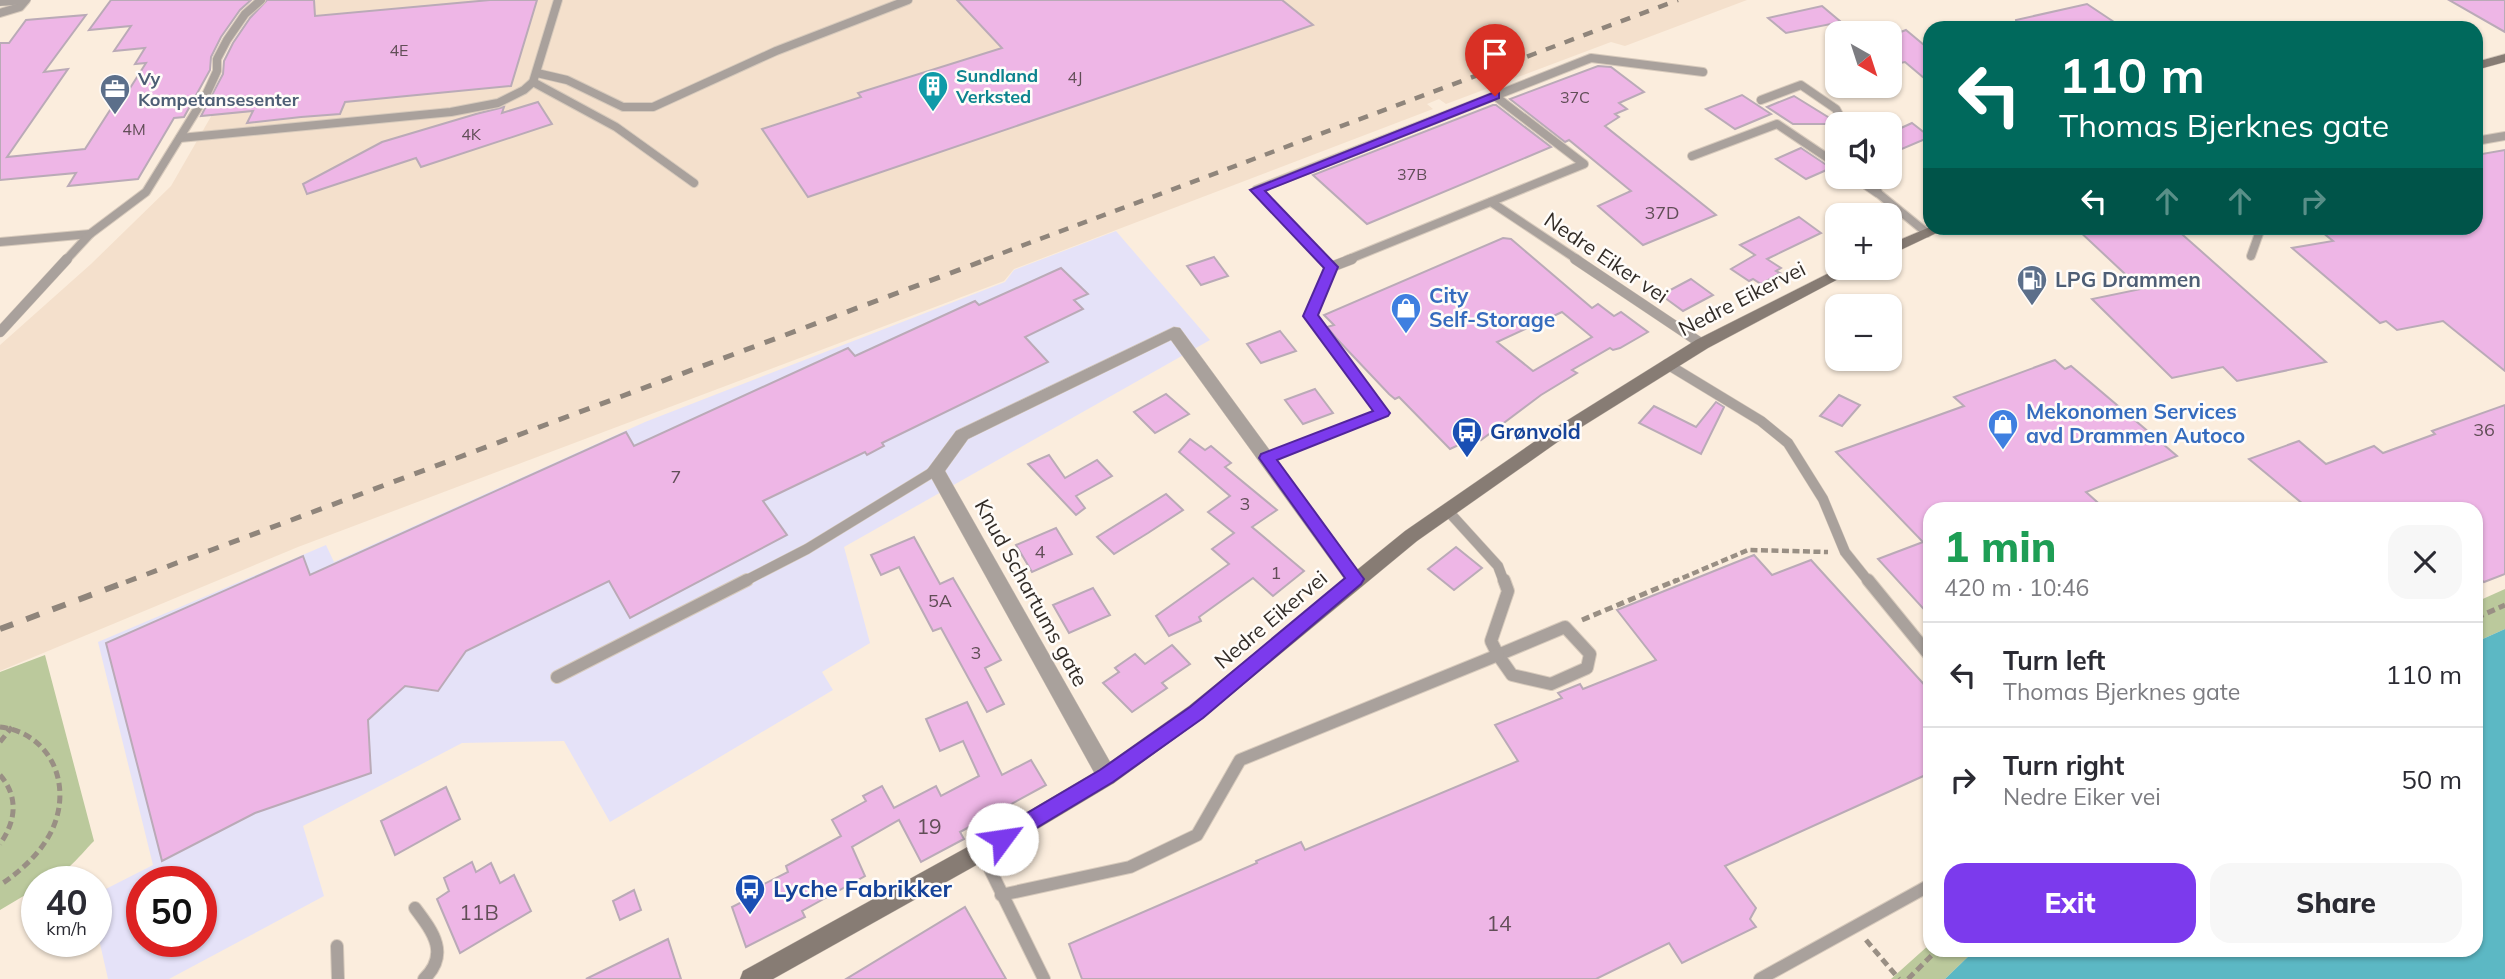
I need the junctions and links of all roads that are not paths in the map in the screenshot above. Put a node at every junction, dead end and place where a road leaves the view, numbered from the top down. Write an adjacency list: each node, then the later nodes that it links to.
1 (25, 0): 6 (street); 7 (lane)
2 (262, 0): 3 (lane); 17 (lane)
3 (271, 0)
4 (558, 0): 11 (lane)
5 (908, 0): 11 (lane)
6 (0, 2)
7 (0, 13)
8 (2505, 58): 9 (main road)
9 (2483, 64)
10 (1703, 72): 13 (lane)
11 (537, 73): 12 (lane)
12 (533, 82): 17 (lane); 21 (lane)
13 (1495, 96): 25 (lane, Nedre Eiker vei); 33 (lane)
14 (1761, 100): 15 (lane)
15 (1838, 112)
16 (2505, 136): 18 (lane)
17 (180, 138): 27 (lane)
18 (2483, 140)
19 (1692, 156): 20 (lane)
20 (1825, 157)
21 (695, 183)
22 (1872, 189): 24 (lane)
23 (1876, 189): 24 (lane)
24 (1879, 194): 26 (lane)
25 (1491, 202): 33 (lane, Nedre Eiker vei); 36 (lane, Nedre Eiker vei)
26 (1923, 223)
27 (90, 234): 30 (lane); 35 (lane)
28 (1923, 235): 31 (main road)
29 (2258, 235): 32 (lane)
30 (0, 242)
31 (1902, 244)
32 (2251, 256)
33 (1331, 267): 38 (lane)
34 (1827, 280): 36 (main road, Nedre Eikervei)
35 (0, 332)
36 (1702, 344): 37 (main road, Nedre Eikervei)
37 (1667, 364): 40 (main road, Nedre Eikervei); 42 (lane)
38 (1266, 458): 39 (street); 41 (street)
39 (936, 470): 44 (lane); 45 (street, Knud Schartums gate)
40 (1448, 511): 41 (main road, Nedre Eikervei); 43 (lane)
41 (1355, 579): 45 (main road, Nedre Eikervei)
42 (1923, 647)
43 (1498, 655): 43 (lane); 48 (lane)
44 (556, 677)
45 (1107, 776): 46 (main road, Nedre Eikervei)
46 (981, 851): 48 (lane); 53 (main road, Nedre Eikervei)
47 (1923, 889): 55 (lane)
48 (1001, 895): 54 (lane)
49 (415, 908): 52 (lane)
50 (337, 946): 51 (lane)
51 (338, 979)
52 (424, 979)
53 (751, 979)
54 (1044, 979)
55 (1760, 979)

